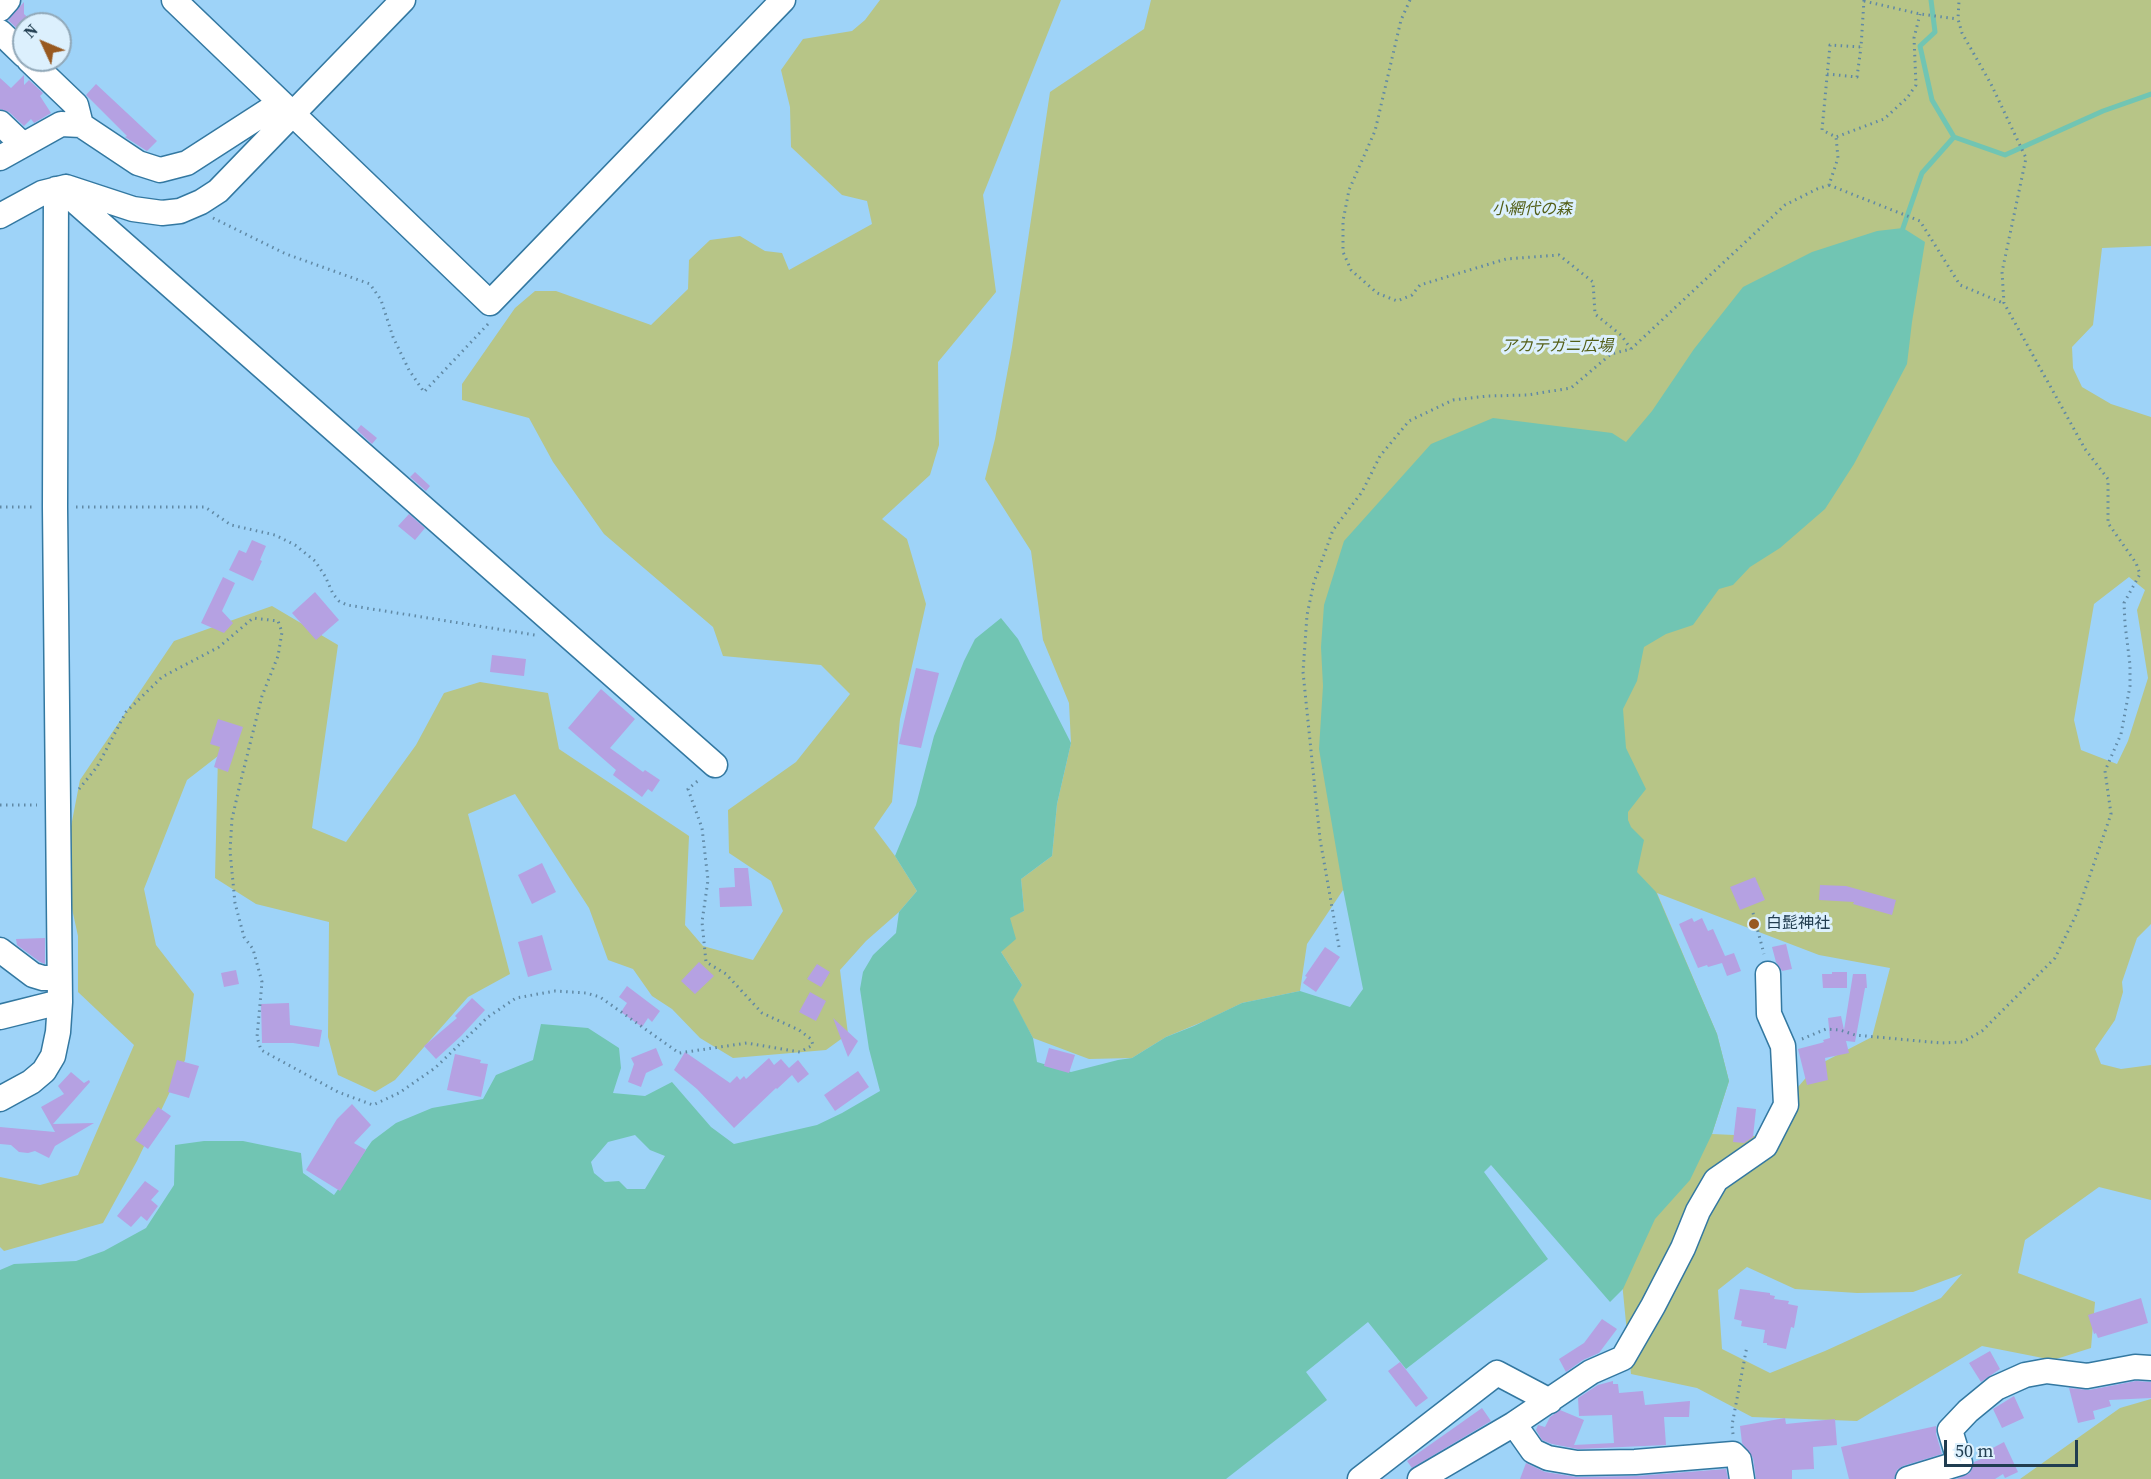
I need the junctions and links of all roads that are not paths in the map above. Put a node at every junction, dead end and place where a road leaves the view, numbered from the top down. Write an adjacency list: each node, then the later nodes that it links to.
1 (8, 0): 5 (street)
2 (174, 0): 9 (street)
3 (403, 0): 9 (street)
4 (783, 0): 9 (street)
5 (0, 9)
6 (0, 32): 7 (street)
7 (12, 44)
8 (42, 72): 11 (street)
9 (286, 109): 11 (street); 14 (street)
10 (0, 123): 12 (street)
11 (81, 125): 12 (street)
12 (23, 145): 13 (street)
13 (0, 158)
14 (61, 188): 15 (street); 16 (street); 19 (street)
15 (0, 216)
16 (714, 765)
17 (0, 950): 19 (street)
18 (1768, 974): 24 (street)
19 (59, 978): 20 (street)
20 (60, 1002): 21 (street); 22 (street)
21 (0, 1017)
22 (0, 1099)
23 (2151, 1368): 29 (street)
24 (1550, 1401): 25 (street); 26 (street)
25 (1514, 1424): 27 (street); 28 (street)
26 (1372, 1475)
27 (1420, 1479)
28 (1742, 1479)
29 (1908, 1479)

